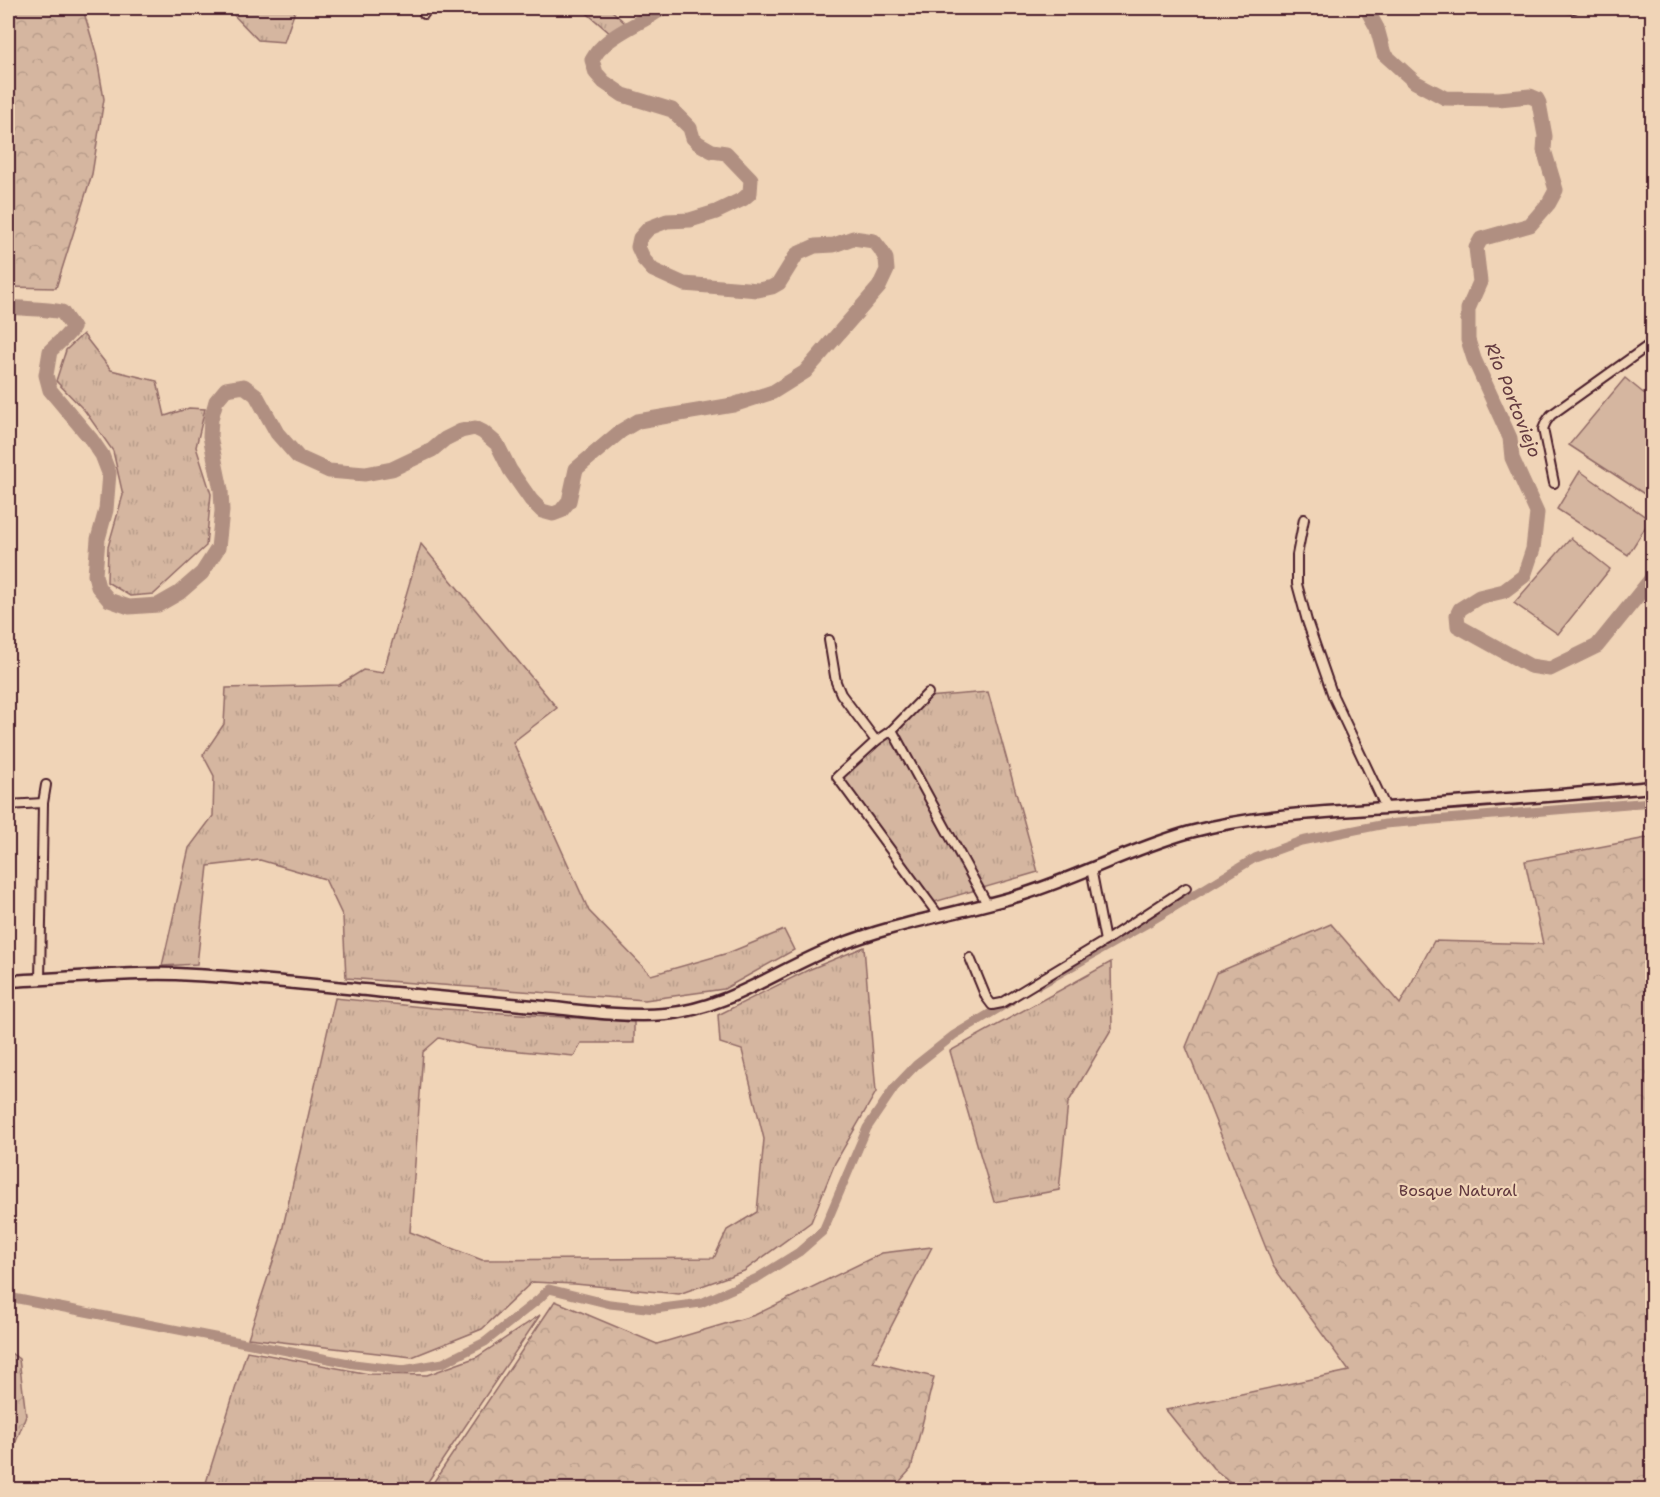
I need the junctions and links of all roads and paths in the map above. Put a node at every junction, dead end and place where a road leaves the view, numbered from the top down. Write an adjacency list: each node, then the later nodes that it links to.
1 (1653, 344): 2 (street)
2 (1554, 483)
3 (1304, 519): 12 (street)
4 (829, 640): 7 (street)
5 (928, 693): 6 (street)
6 (892, 730): 7 (street); 15 (street)
7 (876, 741): 16 (street)
8 (46, 785): 10 (street)
9 (1653, 787): 12 (street)
10 (43, 803): 11 (street); 19 (street)
11 (8, 805)
12 (1386, 808): 13 (street)
13 (1091, 867): 15 (street); 17 (street)
14 (1186, 888): 17 (street)
15 (987, 904): 16 (street)
16 (939, 916): 19 (street)
17 (1105, 941): 18 (street)
18 (970, 958)
19 (40, 980): 20 (street)
20 (8, 981)

